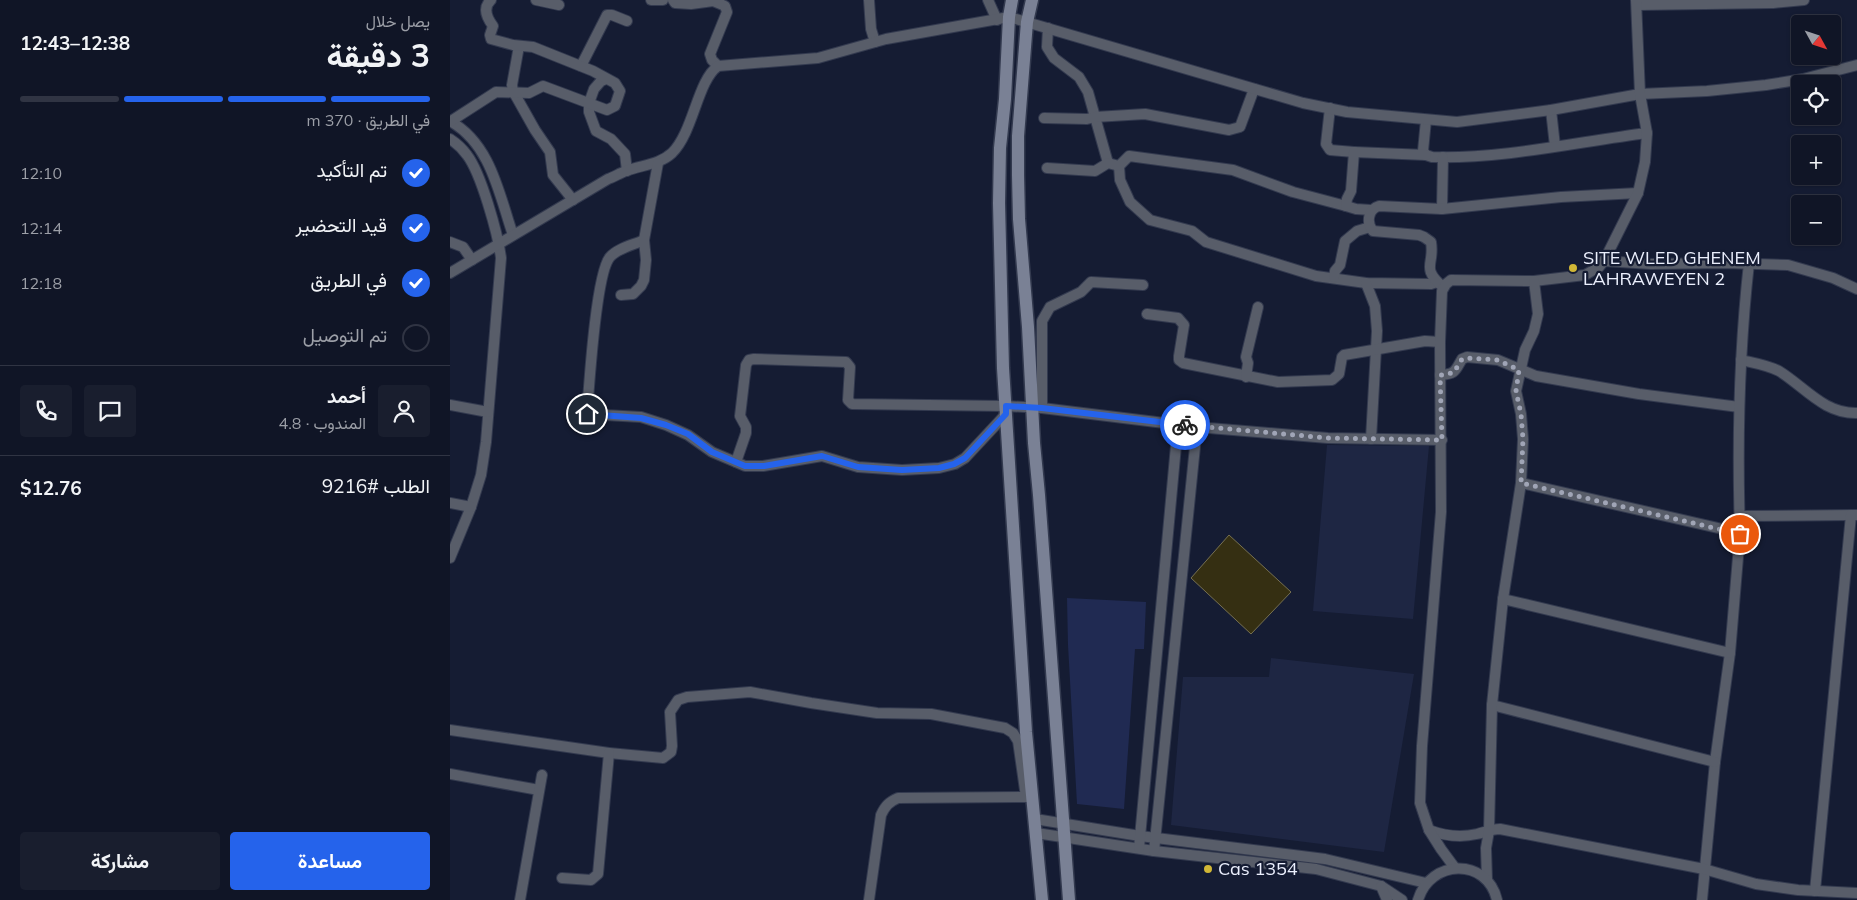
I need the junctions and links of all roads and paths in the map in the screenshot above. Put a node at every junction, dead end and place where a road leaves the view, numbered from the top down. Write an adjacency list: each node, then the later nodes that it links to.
1 (491, 0): 18 (street)
2 (536, 0): 12 (street)
3 (651, 0): 4 (street)
4 (663, 0)
5 (673, 0): 21 (street)
6 (869, 0): 17 (street)
7 (988, 0): 13 (street)
8 (1012, 0): 13 (street)
9 (1032, 0): 15 (street)
10 (1804, 0): 11 (street)
11 (1637, 2): 25 (street)
12 (558, 5)
13 (1003, 19): 15 (street); 17 (street); 76 (street)
14 (627, 21): 20 (street)
15 (1027, 22): 16 (street); 75 (street)
16 (1048, 28): 23 (street); 29 (street)
17 (875, 42): 21 (street)
18 (519, 46): 20 (street); 24 (street)
19 (1857, 65): 25 (street)
20 (582, 66): 22 (street)
21 (718, 66): 39 (street)
22 (606, 79): 26 (street); 26 (street)
23 (1254, 89): 27 (street); 29 (street)
24 (513, 91): 26 (street); 32 (street); 45 (street)
25 (1640, 94): 28 (street); 33 (street)
26 (589, 103): 43 (street)
27 (1330, 108): 31 (street); 36 (street)
28 (1551, 110): 31 (street); 35 (street)
29 (1095, 117): 30 (street); 40 (street)
30 (1044, 118)
31 (1426, 120): 37 (street)
32 (451, 121): 50 (street)
33 (1647, 133): 35 (street); 44 (street)
34 (450, 139): 53 (street)
35 (1556, 146): 38 (street)
36 (1354, 152): 37 (street); 46 (street)
37 (1426, 155): 38 (street)
38 (1443, 157): 47 (street)
39 (658, 162): 43 (street); 51 (street)
40 (1108, 162): 41 (street); 42 (street)
41 (1119, 166): 46 (street); 58 (street)
42 (1047, 168)
43 (627, 171): 45 (street)
44 (1638, 192): 47 (street); 55 (street)
45 (573, 200): 50 (street)
46 (1346, 206): 48 (street)
47 (1442, 209): 48 (street)
48 (1371, 210): 49 (street)
49 (1370, 228): 58 (street); 62 (street)
50 (513, 235): 53 (street)
51 (644, 240): 64 (street); 83 (street)
52 (450, 242): 54 (street)
53 (499, 244): 54 (street); 77 (street)
54 (472, 260): 57 (street)
55 (1604, 261): 56 (street); 59 (street)
56 (1749, 263): 63 (street); 69 (street)
57 (450, 273)
58 (1334, 277): 60 (street)
59 (1534, 282): 62 (street); 70 (street)
60 (1366, 283): 62 (street); 68 (street)
61 (1143, 285): 75 (street)
62 (1440, 285): 67 (street)
63 (1857, 289)
64 (621, 295)
65 (1258, 307): 72 (street)
66 (1147, 314): 72 (street)
67 (1440, 342): 68 (street); 71 (street)
68 (1375, 350): 72 (street); 81 (street)
69 (1741, 360): 74 (street); 78 (street)
70 (1519, 370): 71 (street); 74 (street); 84 (street)
71 (1440, 375): 82 (street)
72 (1246, 376)
73 (450, 404): 77 (street)
74 (1739, 407): 88 (street)
75 (1037, 408): 76 (street); 79 (street); 104 (street)
76 (1006, 410): 83 (street); 83 (street); 102 (street)
77 (488, 412): 86 (street)
78 (1857, 413)
79 (1178, 424): 80 (street); 108 (street)
80 (1197, 427): 81 (street); 110 (street)
81 (1371, 439): 82 (street)
82 (1442, 440): 105 (street)
83 (736, 462)
84 (1521, 483): 91 (street); 93 (street)
85 (450, 503): 86 (street)
86 (471, 508): 90 (street)
87 (1854, 515): 88 (street); 119 (street)
88 (1739, 516): 91 (street)
89 (450, 528): 90 (street)
90 (462, 531): 92 (street)
91 (1740, 534): 94 (street)
92 (450, 558)
93 (1503, 599): 94 (street); 95 (street)
94 (1730, 653): 98 (street)
95 (1492, 705): 98 (street); 106 (street)
96 (450, 730): 97 (street)
97 (610, 753): 102 (street); 115 (street)
98 (1715, 762): 114 (street)
99 (450, 774): 101 (street)
100 (542, 775): 101 (street)
101 (539, 790): 121 (street)
102 (1030, 797): 103 (street); 122 (street)
103 (1035, 819): 104 (street); 107 (street)
104 (1063, 824): 108 (street); 109 (street)
105 (1429, 830): 106 (street); 113 (street)
106 (1489, 831): 114 (street); 116 (street)
107 (1036, 833): 109 (street); 123 (street)
108 (1140, 836): 110 (street); 111 (street)
109 (1064, 838): 111 (street); 124 (street)
110 (1155, 838): 112 (street); 117 (street)
111 (1139, 848): 112 (street)
112 (1154, 851): 118 (street)
113 (1455, 868): 116 (street); 117 (street)
114 (1704, 869): 119 (street); 129 (street)
115 (562, 878)
116 (1487, 880): 128 (street)
117 (1426, 883): 127 (street)
118 (1381, 886): 125 (street); 126 (street)
119 (1815, 891): 120 (street)
120 (1857, 892)
121 (520, 900)
122 (869, 900)
123 (1042, 900)
124 (1069, 900)
125 (1388, 900)
126 (1402, 900)
127 (1418, 900)
128 (1497, 900)
129 (1702, 900)

